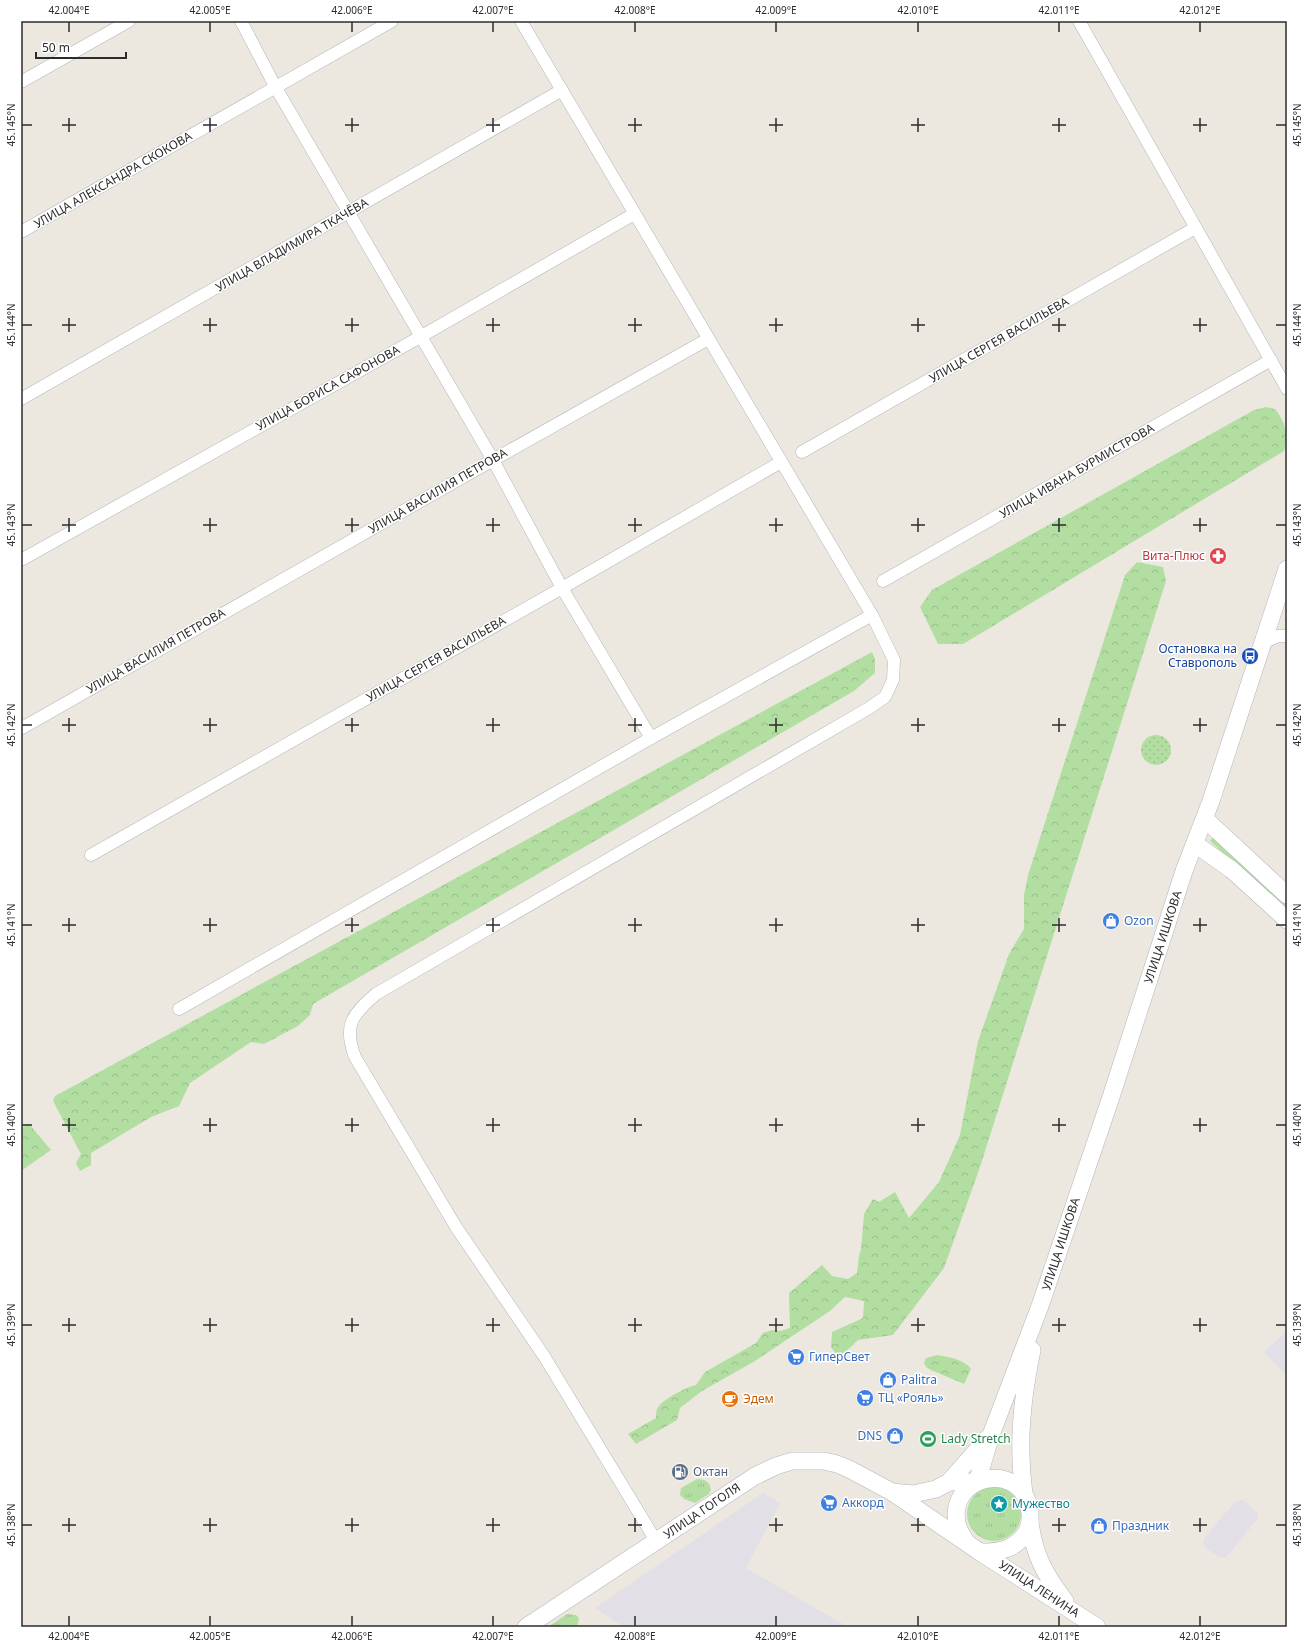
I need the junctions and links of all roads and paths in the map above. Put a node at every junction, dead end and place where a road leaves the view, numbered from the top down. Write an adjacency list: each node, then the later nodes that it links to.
1 (129, 21): 6 (street)
2 (241, 21): 7 (street)
3 (392, 21): 7 (street, УЛИЦА АЛЕКСАНДРА СКОКОВА)
4 (521, 21): 8 (street)
5 (1079, 21): 11 (street)
6 (21, 82)
7 (276, 88): 9 (street); 12 (street, УЛИЦА АЛЕКСАНДРА СКОКОВА)
8 (562, 90): 9 (street, УЛИЦА ВЛАДИМИРА ТКАЧЁВА); 10 (street)
9 (349, 212): 13 (street); 17 (street, УЛИЦА ВЛАДИМИРА ТКАЧЁВА)
10 (634, 214): 13 (street, УЛИЦА БОРИСА САФОНОВА); 14 (street)
11 (1195, 228): 15 (street); 18 (street, УЛИЦА СЕРГЕЯ ВАСИЛЬЕВА)
12 (21, 232)
13 (420, 337): 19 (street); 21 (street, УЛИЦА БОРИСА САФОНОВА)
14 (708, 339): 19 (street, УЛИЦА ВАСИЛИЯ ПЕТРОВА); 20 (street)
15 (1271, 360): 16 (street); 23 (street, УЛИЦА ИВАНА БУРМИСТРОВА)
16 (1287, 389)
17 (21, 399)
18 (802, 452)
19 (492, 460): 24 (street); 28 (street, УЛИЦА ВАСИЛИЯ ПЕТРОВА)
20 (781, 462): 24 (street, УЛИЦА СЕРГЕЯ ВАСИЛЬЕВА); 25 (street)
21 (21, 560)
22 (1287, 569): 27 (street, УЛИЦА ИШКОВА)
23 (883, 581)
24 (562, 588): 29 (street); 32 (street, УЛИЦА СЕРГЕЯ ВАСИЛЬЕВА)
25 (872, 615): 29 (street); 43 (street)
26 (1287, 636): 27 (street)
27 (1263, 643): 30 (street, УЛИЦА ИШКОВА)
28 (22, 728)
29 (651, 738): 35 (street)
30 (1205, 819): 31 (street, УЛИЦА ИШКОВА); 33 (street)
31 (1195, 844): 34 (street); 36 (street, УЛИЦА ИШКОВА)
32 (91, 856)
33 (1287, 895)
34 (1287, 920)
35 (179, 1009)
36 (1040, 1306): 37 (street, УЛИЦА ИШКОВА); 41 (street, УЛИЦА ИШКОВА)
37 (991, 1435): 38 (street, УЛИЦА ГОГОЛЯ); 39 (street, УЛИЦА ИШКОВА)
38 (949, 1482): 39 (street); 40 (street, УЛИЦА ГОГОЛЯ)
39 (977, 1482): 41 (street); 44 (street)
40 (892, 1492): 43 (street, УЛИЦА ГОГОЛЯ); 44 (street, УЛИЦА ГОГОЛЯ)
41 (1024, 1494): 42 (street)
42 (1030, 1522): 44 (street); 45 (street)
43 (656, 1541): 46 (street, УЛИЦА ГОГОЛЯ)
44 (973, 1547): 45 (street, УЛИЦА ЛЕНИНА)
45 (1074, 1612): 47 (street, УЛИЦА ЛЕНИНА)
46 (526, 1627)
47 (1097, 1627)

